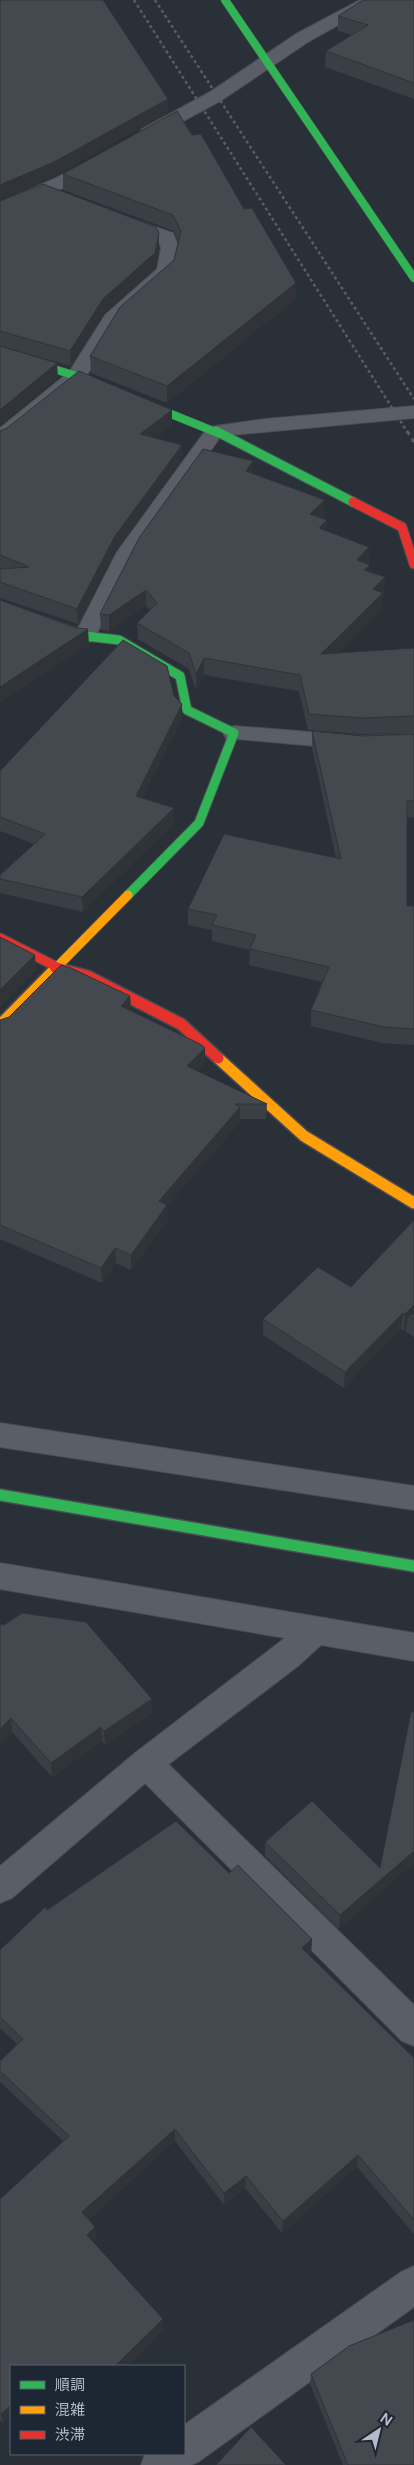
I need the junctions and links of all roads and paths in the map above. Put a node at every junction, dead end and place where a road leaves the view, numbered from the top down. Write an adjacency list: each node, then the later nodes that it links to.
1 (225, 0): 3 (street)
2 (372, 0): 3 (street)
3 (267, 61): 4 (street); 10 (street)
4 (130, 143)
5 (113, 153): 6 (street)
6 (43, 190): 7 (street); 8 (street)
7 (70, 200)
8 (0, 209)
9 (105, 213): 12 (street)
10 (414, 278)
11 (0, 353): 12 (street)
12 (77, 376): 14 (street); 15 (street)
13 (414, 412): 14 (street)
14 (215, 431): 16 (street); 18 (street)
15 (0, 438)
16 (414, 564)
17 (0, 606): 18 (street)
18 (85, 636): 19 (street)
19 (234, 734): 20 (street); 22 (street)
20 (414, 741)
21 (0, 938): 22 (street)
22 (55, 968): 23 (street); 24 (street)
23 (0, 1025)
24 (414, 1203)
25 (0, 1436): 27 (street)
26 (0, 1495): 28 (street)
27 (414, 1498)
28 (414, 1566)
29 (0, 1576): 30 (street)
30 (315, 1630): 31 (street); 32 (street)
31 (414, 1647)
32 (146, 1763): 33 (street); 34 (street)
33 (0, 1888)
34 (414, 2029)
35 (414, 2285): 36 (street)
36 (185, 2447)
37 (175, 2455): 38 (street)
38 (160, 2465)

